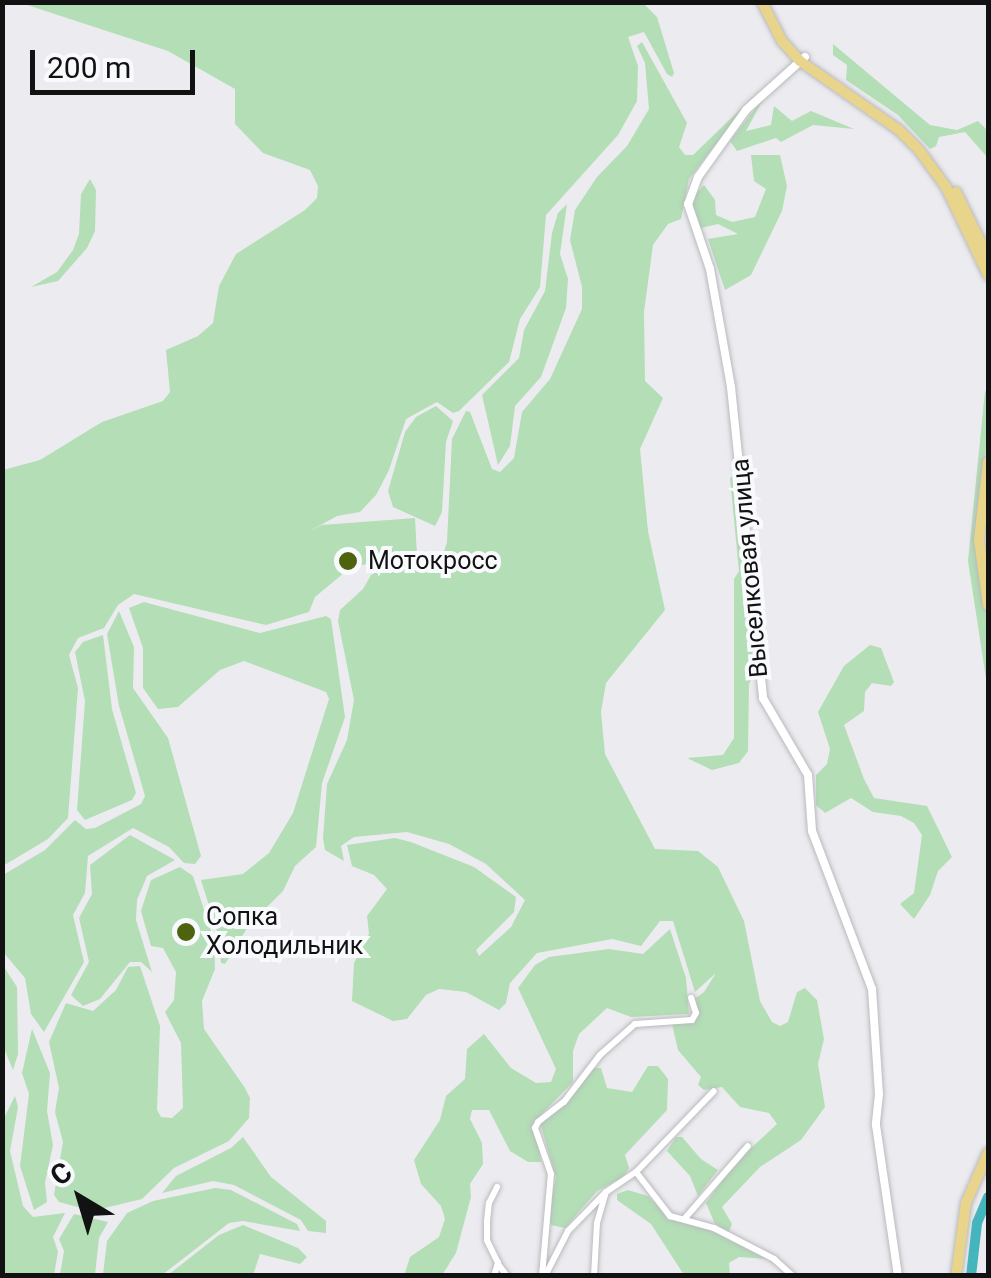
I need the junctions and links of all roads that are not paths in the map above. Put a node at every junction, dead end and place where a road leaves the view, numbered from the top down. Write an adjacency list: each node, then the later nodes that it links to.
1 (766, 2): 2 (main road)
2 (803, 59): 3 (main road); 4 (main road); 23 (street, Выселковая улица)
3 (988, 257)
4 (988, 275)
5 (988, 462): 8 (main road)
6 (988, 516): 7 (main road)
7 (988, 570)
8 (988, 605)
9 (691, 998): 20 (street)
10 (714, 1092): 13 (street)
11 (748, 1146): 16 (street)
12 (988, 1154): 24 (main road)
13 (636, 1172): 15 (street); 16 (street)
14 (498, 1187): 17 (street)
15 (606, 1192): 20 (street); 21 (street)
16 (685, 1218): 22 (street)
17 (498, 1263): 18 (street); 19 (street)
18 (494, 1276)
19 (506, 1276)
20 (544, 1276)
21 (594, 1276)
22 (793, 1276)
23 (898, 1276)
24 (956, 1276)

